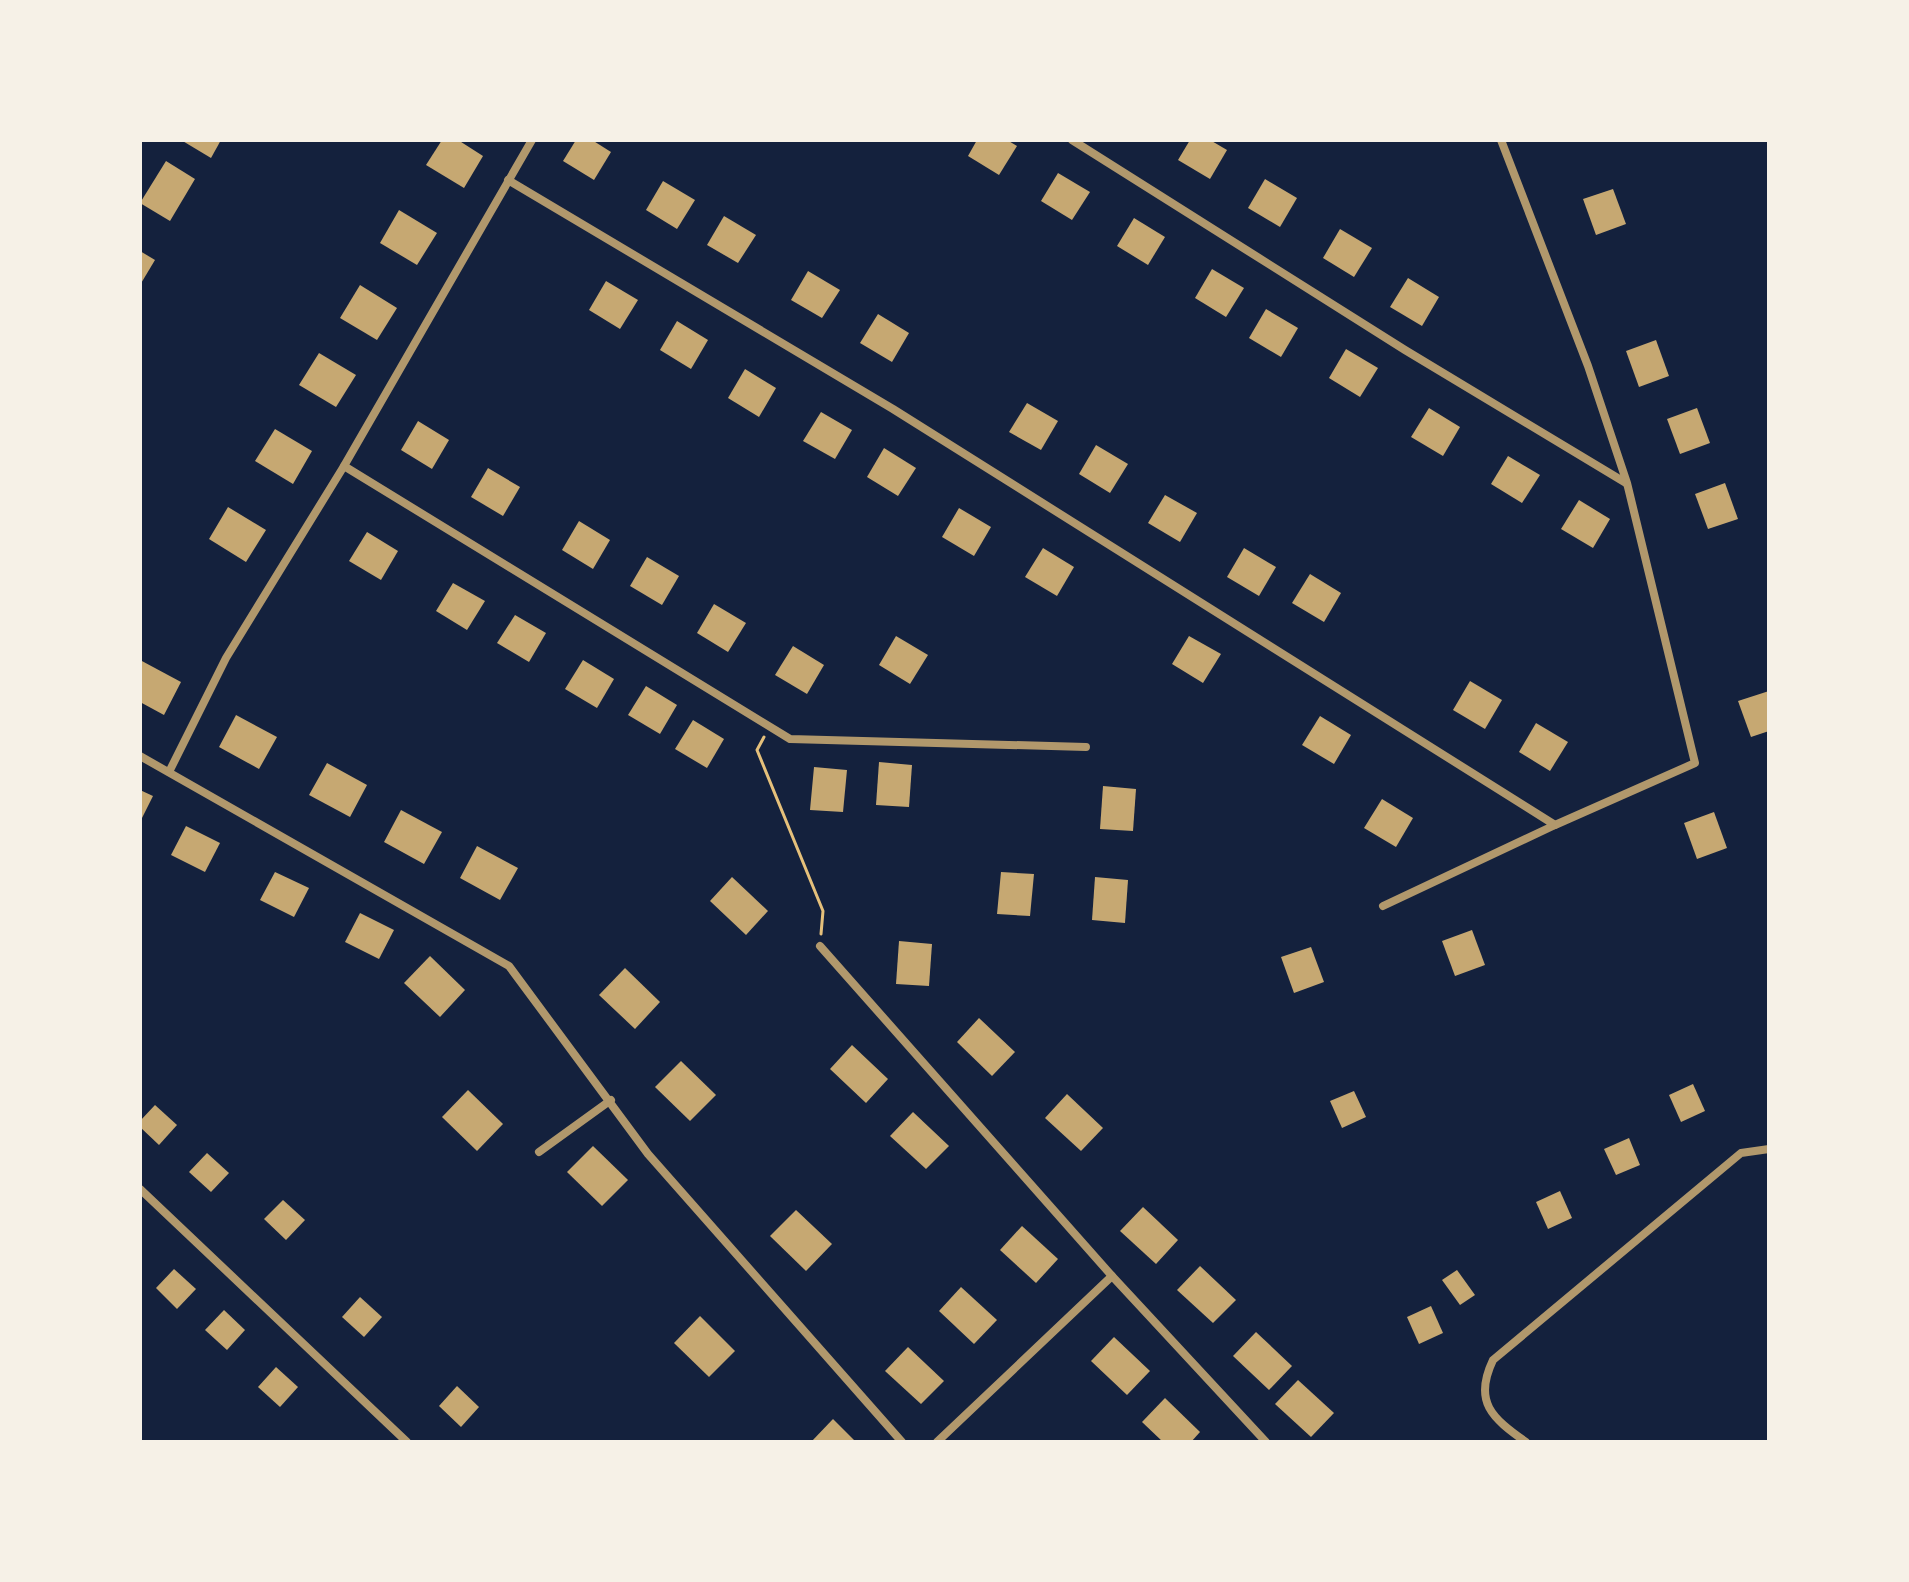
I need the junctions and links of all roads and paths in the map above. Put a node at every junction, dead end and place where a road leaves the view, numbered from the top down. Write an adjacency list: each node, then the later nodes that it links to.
1 (532, 140): 4 (street)
2 (1072, 140): 6 (street)
3 (1501, 140): 6 (street)
4 (508, 180): 5 (street); 11 (street)
5 (344, 466): 7 (street); 10 (street)
6 (1627, 483): 11 (street)
7 (770, 727): 8 (street); 13 (path)
8 (1086, 747)
9 (140, 756): 10 (street)
10 (169, 772): 14 (street)
11 (1555, 825): 12 (street)
12 (1383, 906)
13 (820, 946): 18 (street)
14 (611, 1100): 16 (street); 20 (street)
15 (1769, 1149): 23 (street)
16 (539, 1152)
17 (140, 1189): 19 (street)
18 (1112, 1276): 21 (street); 22 (street)
19 (407, 1442)
20 (902, 1442)
21 (937, 1442)
22 (1266, 1442)
23 (1526, 1442)

